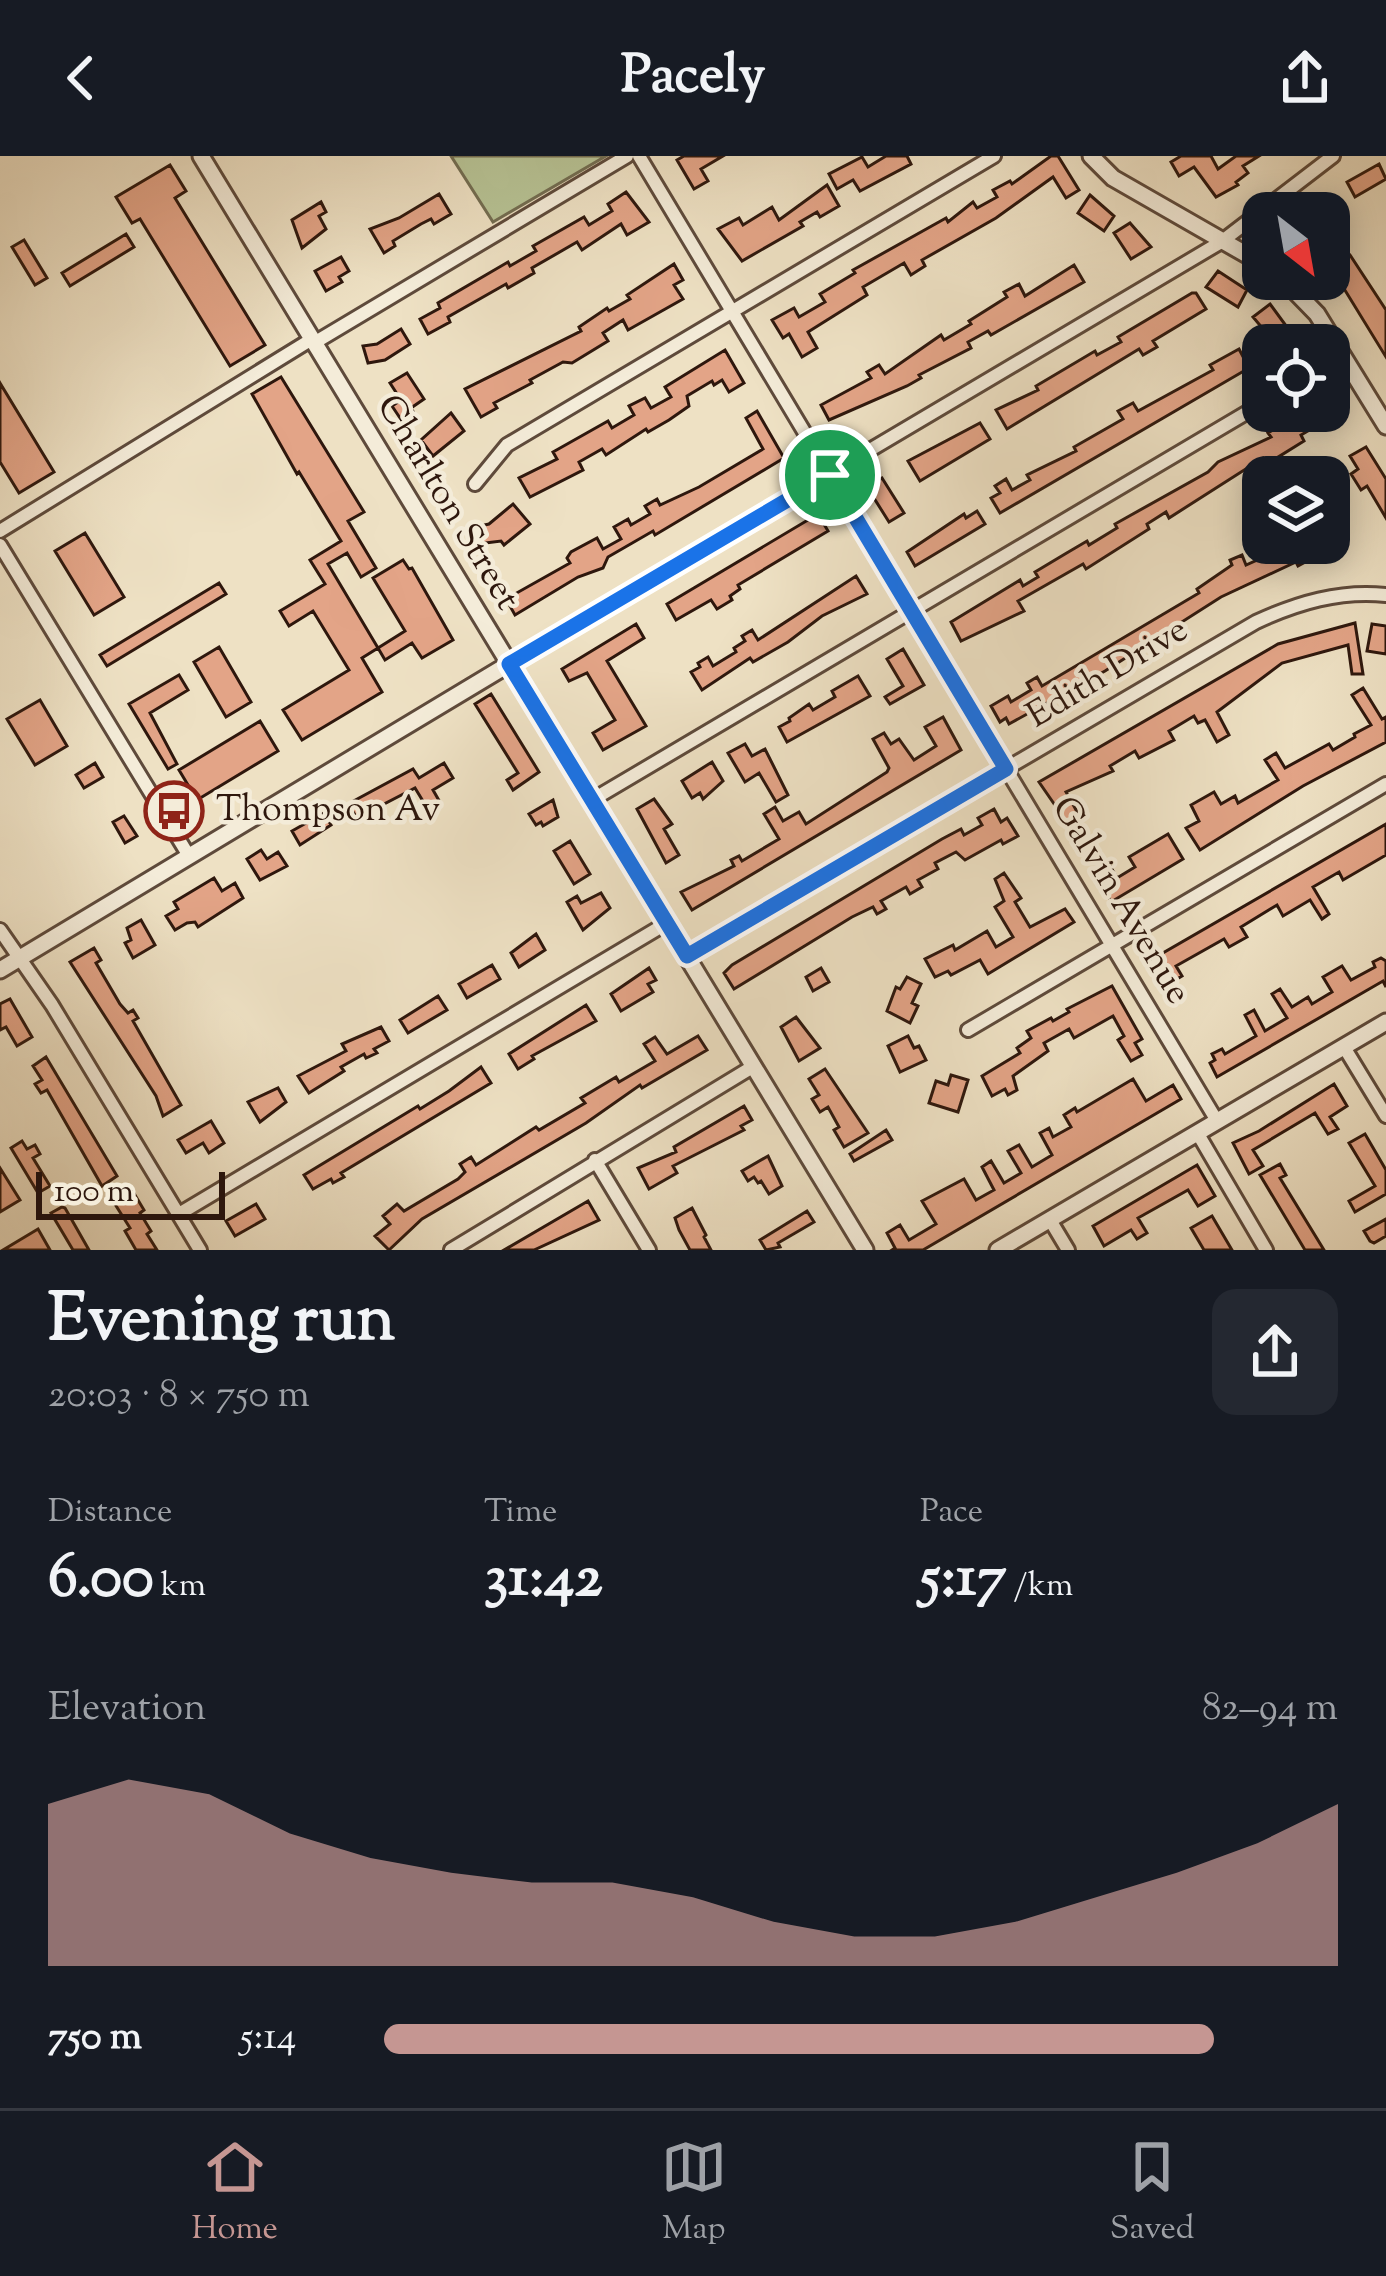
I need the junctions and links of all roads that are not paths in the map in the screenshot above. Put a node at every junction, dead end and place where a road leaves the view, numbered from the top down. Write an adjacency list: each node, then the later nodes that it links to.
1 (201, 156): 12 (street, Charlton Street)
2 (627, 156): 12 (street)
3 (639, 156): 10 (street, Galvin Avenue)
4 (994, 156): 10 (street)
5 (1091, 156): 7 (street)
6 (1333, 156): 7 (street)
7 (1222, 242): 8 (street); 16 (street)
8 (1242, 253)
9 (1304, 300): 11 (street)
10 (732, 311): 16 (street, Galvin Avenue); 17 (street)
11 (1322, 324)
12 (313, 341): 18 (street); 22 (street, Charlton Street)
13 (1350, 377): 15 (street)
14 (1242, 415): 21 (street)
15 (1386, 425)
16 (830, 475): 21 (street, Galvin Avenue); 22 (street)
17 (475, 484)
18 (0, 531)
19 (0, 545): 26 (street)
20 (1386, 595): 23 (street, Edith Drive)
21 (912, 611): 23 (street, Galvin Avenue); 25 (street)
22 (509, 664): 25 (street, Charlton Street); 26 (street)
23 (1006, 769): 29 (street, Galvin Avenue); 30 (street, Edith Drive)
24 (1386, 784): 29 (street)
25 (592, 800): 27 (street, Charlton Street)
26 (189, 856): 31 (street)
27 (667, 923): 30 (street, Charlton Street); 41 (street)
28 (0, 930): 31 (street)
29 (1112, 945): 34 (street); 38 (street, Galvin Avenue)
30 (687, 956): 36 (street, Charlton Street)
31 (18, 959): 32 (street); 41 (street)
32 (0, 970)
33 (1386, 1022): 35 (street)
34 (968, 1030)
35 (1344, 1047): 37 (street); 38 (street)
36 (754, 1066): 40 (street); 46 (street, Charlton Street)
37 (1386, 1116)
38 (1217, 1121): 39 (street)
39 (1198, 1134): 42 (street); 49 (street)
40 (595, 1160): 44 (street); 45 (street)
41 (179, 1214): 43 (street)
42 (1050, 1220): 47 (street); 48 (street)
43 (200, 1250)
44 (451, 1250)
45 (649, 1250)
46 (866, 1250)
47 (998, 1250)
48 (1068, 1250)
49 (1266, 1250)

